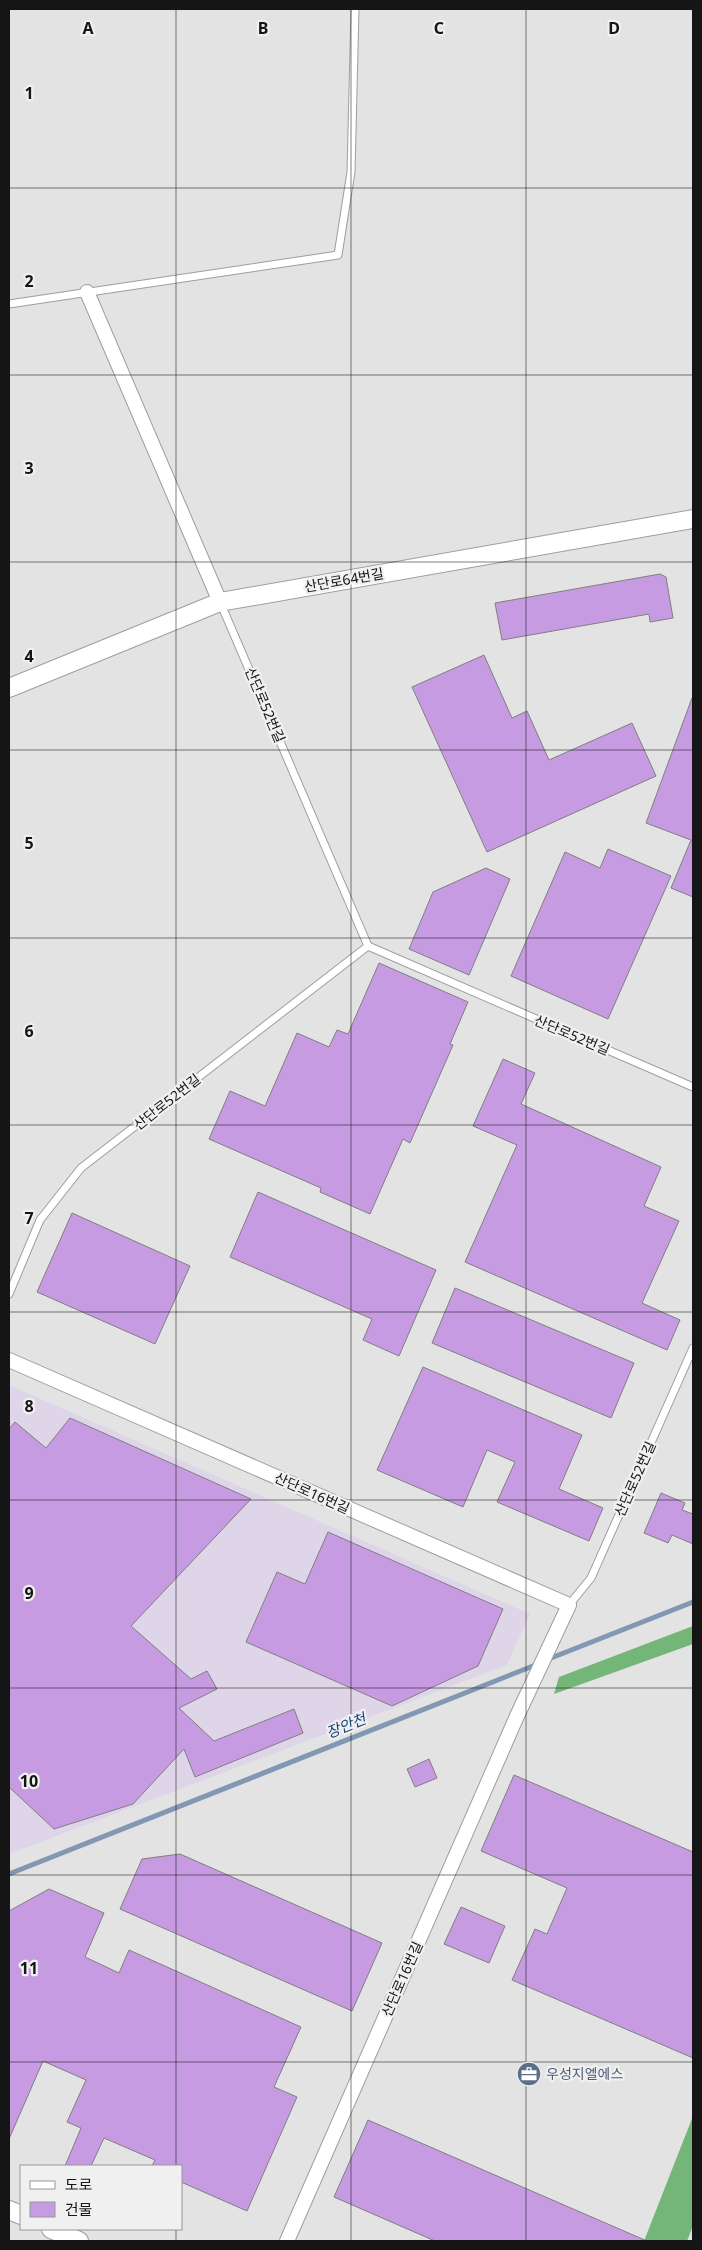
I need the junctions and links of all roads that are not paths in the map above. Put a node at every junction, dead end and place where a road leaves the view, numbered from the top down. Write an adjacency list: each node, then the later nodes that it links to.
1 (355, 9): 2 (lane)
2 (87, 292): 3 (lane); 5 (street)
3 (9, 304)
4 (693, 519): 5 (street, 산단로64번길)
5 (220, 602): 6 (street, 산단로64번길); 7 (lane, 산단로52번길)
6 (9, 688)
7 (368, 946): 8 (lane, 산단로52번길); 9 (lane, 산단로52번길)
8 (693, 1087)
9 (9, 1294)
10 (693, 1348): 12 (lane, 산단로52번길)
11 (9, 1360): 12 (street, 산단로16번길)
12 (569, 1605): 15 (street, 산단로16번길)
13 (53, 2230): 14 (street)
14 (79, 2241)
15 (287, 2241)

